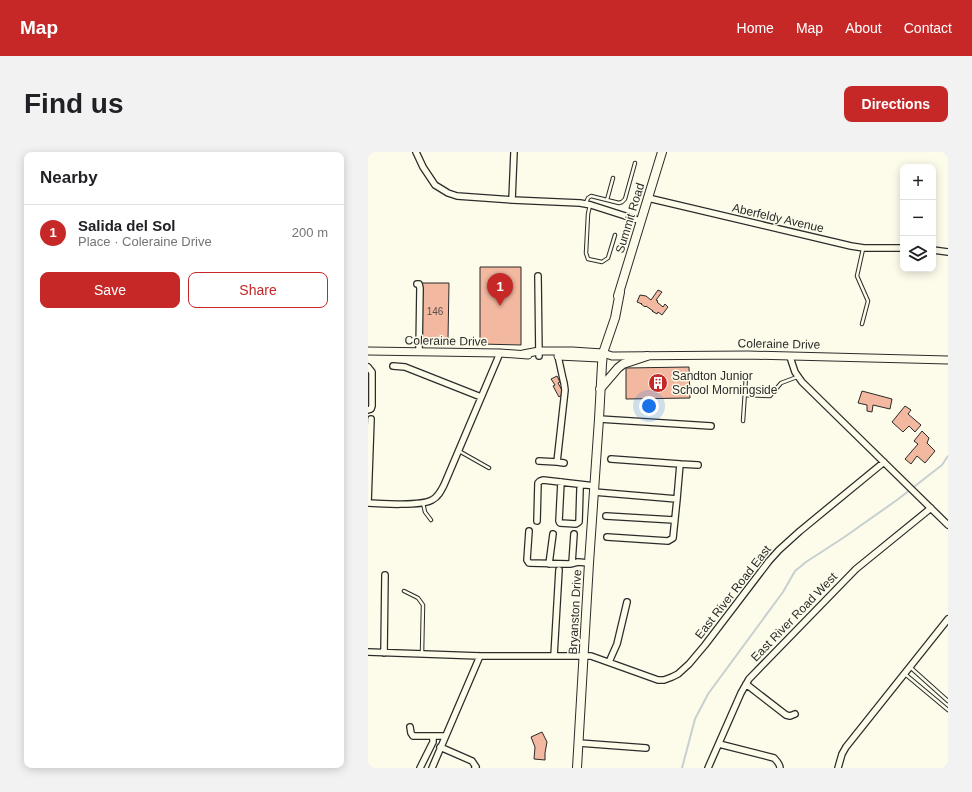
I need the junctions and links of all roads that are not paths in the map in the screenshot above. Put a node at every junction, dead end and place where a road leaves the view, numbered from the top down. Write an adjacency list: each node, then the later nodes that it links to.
1 (416, 152): 7 (street)
2 (514, 152): 7 (street)
3 (662, 152): 6 (main road, Summit Road)
4 (635, 163): 8 (lane)
5 (613, 178): 8 (lane)
6 (648, 198): 10 (main road, Summit Road); 12 (street, Aberfeldy Avenue)
7 (512, 200): 9 (street)
8 (607, 200): 9 (lane)
9 (588, 204): 10 (street); 11 (lane)
10 (641, 221): 24 (main road, Summit Road)
11 (615, 235)
12 (864, 248): 13 (street, Aberfeldy Avenue); 18 (lane)
13 (900, 248)
14 (936, 250): 15 (street)
15 (948, 252)
16 (538, 276): 22 (street)
17 (417, 284): 20 (street)
18 (862, 324)
19 (368, 351): 20 (street, Coleraine Drive)
20 (419, 352): 21 (street, Coleraine Drive)
21 (500, 353): 22 (street, Coleraine Drive); 34 (street)
22 (539, 354): 23 (street, Coleraine Drive)
23 (554, 354): 24 (street, Coleraine Drive); 44 (street)
24 (602, 355): 25 (street, Coleraine Drive); 32 (main road, Bryanston Drive); 41 (main road, Bryanston Drive)
25 (647, 356): 26 (street, Coleraine Drive); 32 (main road)
26 (790, 356): 27 (street, Coleraine Drive); 31 (street)
27 (948, 360)
28 (393, 366): 34 (street)
29 (368, 367): 35 (street)
30 (746, 376): 33 (lane)
31 (798, 377): 33 (lane); 45 (street)
32 (600, 389): 37 (main road, Bryanston Drive)
33 (745, 395): 38 (lane)
34 (481, 397): 40 (street)
35 (368, 410)
36 (371, 419): 54 (street)
37 (599, 419): 39 (street); 41 (main road, Bryanston Drive)
38 (743, 421)
39 (711, 426)
40 (458, 451): 49 (lane); 55 (street)
41 (596, 457): 52 (main road, Bryanston Drive)
42 (611, 459): 47 (street)
43 (539, 461): 44 (street)
44 (557, 462): 46 (street)
45 (884, 462): 56 (street); 80 (street, East River Road East)
46 (564, 463)
47 (680, 464): 48 (street); 53 (street)
48 (698, 465)
49 (490, 468)
50 (561, 482): 51 (street); 52 (street); 60 (street)
51 (580, 489)
52 (594, 489): 53 (street); 66 (main road, Bryanston Drive)
53 (677, 499): 59 (street)
54 (368, 503): 55 (street)
55 (423, 503): 58 (lane)
56 (931, 508): 61 (street); 83 (street, East River Road West)
57 (606, 516): 59 (street)
58 (431, 520)
59 (674, 520): 65 (street)
60 (537, 521)
61 (948, 525)
62 (529, 531): 67 (street)
63 (553, 534): 67 (street)
64 (574, 534): 68 (street)
65 (607, 537)
66 (589, 563): 68 (street); 77 (main road, Bryanston Drive)
67 (549, 564): 68 (street)
68 (572, 564)
69 (559, 570): 79 (street)
70 (386, 575): 75 (street)
71 (404, 591): 76 (lane)
72 (627, 602): 80 (street)
73 (948, 619): 81 (street)
74 (368, 652): 75 (street, East River Road East)
75 (384, 653): 76 (street, East River Road East)
76 (422, 654): 78 (street, East River Road East)
77 (584, 655): 79 (street, East River Road East); 80 (street, East River Road East); 90 (main road, Bryanston Drive)
78 (480, 656): 79 (street, East River Road East); 89 (street)
79 (554, 656)
80 (609, 662)
81 (910, 667): 82 (street); 84 (lane)
82 (904, 674): 85 (lane); 100 (street)
83 (746, 684): 86 (street); 91 (street, East River Road West)
84 (948, 701)
85 (948, 710)
86 (795, 714)
87 (410, 727): 88 (street)
88 (433, 736): 89 (street); 94 (street)
89 (445, 736): 92 (street)
90 (579, 743): 93 (street); 97 (main road, Bryanston Drive)
91 (719, 744): 98 (street, East River Road West); 99 (street)
92 (440, 748): 95 (street); 96 (street)
93 (646, 748)
94 (420, 768)
95 (432, 768)
96 (476, 768)
97 (577, 768)
98 (708, 768)
99 (780, 768)
100 (839, 768)

